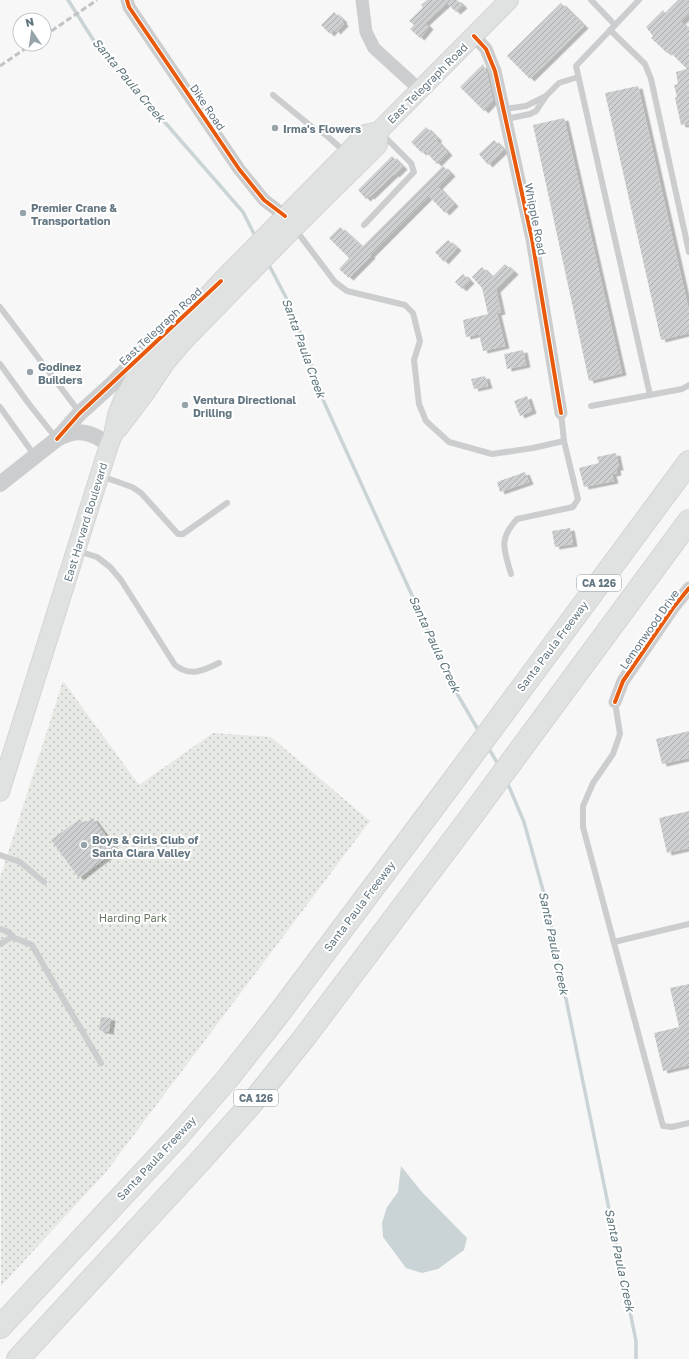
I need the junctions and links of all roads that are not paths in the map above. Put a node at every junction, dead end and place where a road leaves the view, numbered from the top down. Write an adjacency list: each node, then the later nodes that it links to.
1 (126, 0): 16 (street, Dike Road)
2 (362, 0): 9 (street)
3 (509, 0): 7 (main road, East Telegraph Road)
4 (590, 0): 6 (lane)
5 (639, 0): 6 (lane)
6 (613, 27): 8 (lane); 17 (lane)
7 (474, 36): 9 (main road, East Telegraph Road); 12 (street, Whipple Road)
8 (578, 78): 11 (lane); 22 (lane)
9 (420, 90): 13 (main road, East Telegraph Road)
10 (272, 95): 14 (lane)
11 (546, 96): 12 (lane); 12 (lane)
12 (505, 114): 26 (street, Whipple Road)
13 (379, 131): 14 (main road, East Telegraph Road); 15 (lane); 16 (main road, East Telegraph Road)
14 (347, 153): 16 (main road, East Telegraph Road)
15 (364, 225)
16 (285, 226): 18 (main road, East Telegraph Road); 29 (lane)
17 (689, 252)
18 (226, 286): 25 (street, East Telegraph Road); 28 (main road, East Harvard Boulevard)
19 (0, 307): 25 (lane)
20 (0, 364): 27 (lane)
21 (689, 385): 22 (lane)
22 (650, 395): 23 (lane)
23 (591, 406)
24 (0, 407): 30 (lane)
25 (80, 413): 27 (street, East Telegraph Road)
26 (561, 413): 29 (lane)
27 (57, 439): 28 (street); 30 (street)
28 (111, 440): 32 (main road, East Harvard Boulevard)
29 (564, 441): 37 (lane)
30 (35, 456): 33 (street)
31 (689, 462): 51 (highway, Santa Paula Freeway / CA 126)
32 (100, 476): 34 (lane); 36 (main road, East Harvard Boulevard)
33 (0, 484)
34 (227, 503)
35 (689, 521): 52 (highway, CA 126)
36 (76, 550): 39 (lane); 41 (main road, East Harvard Boulevard)
37 (511, 574)
38 (689, 588): 40 (street, Lemonwood Drive)
39 (218, 663)
40 (616, 702): 47 (lane)
41 (0, 792)
42 (0, 855): 43 (lane)
43 (44, 882)
44 (689, 924): 47 (lane)
45 (0, 929): 46 (lane)
46 (12, 937): 48 (lane); 49 (lane)
47 (614, 942): 50 (lane)
48 (0, 944)
49 (101, 1063)
50 (689, 1122)
51 (0, 1327)
52 (18, 1359)

